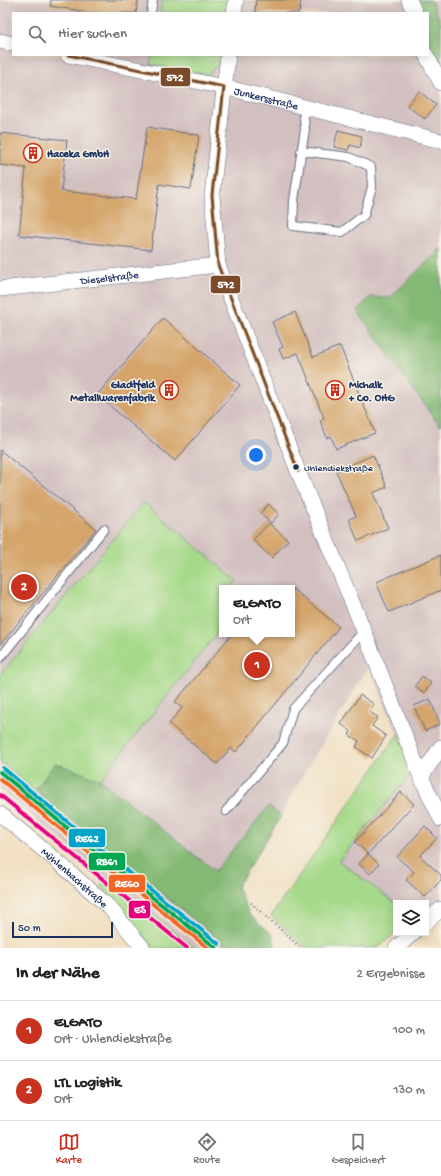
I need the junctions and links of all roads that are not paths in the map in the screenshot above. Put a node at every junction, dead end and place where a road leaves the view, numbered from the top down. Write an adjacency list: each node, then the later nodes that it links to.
1 (153, 0): 4 (lane)
2 (236, 0): 5 (street)
3 (409, 0): 6 (street)
4 (151, 12)
5 (234, 12)
6 (415, 12)
7 (0, 41): 8 (street)
8 (12, 44)
9 (78, 56): 12 (street, Junkersstraße)
10 (228, 56): 14 (street)
11 (427, 56): 13 (street)
12 (120, 60): 14 (street, Junkersstraße)
13 (441, 83)
14 (224, 87): 15 (street, Junkersstraße); 18 (street)
15 (304, 107): 16 (street, Junkersstraße); 17 (lane)
16 (441, 141)
17 (301, 151): 17 (lane)
18 (218, 265): 19 (street, Dieselstraße); 21 (street)
19 (0, 289)
20 (104, 529): 22 (lane)
21 (364, 631): 24 (street); 25 (lane)
22 (0, 658)
23 (441, 747): 24 (street)
24 (421, 777): 27 (street)
25 (226, 811)
26 (0, 814): 31 (street, Mühlenbachstraße)
27 (441, 819)
28 (441, 909): 29 (street)
29 (429, 919)
30 (410, 936): 32 (street)
31 (143, 948)
32 (396, 948)

